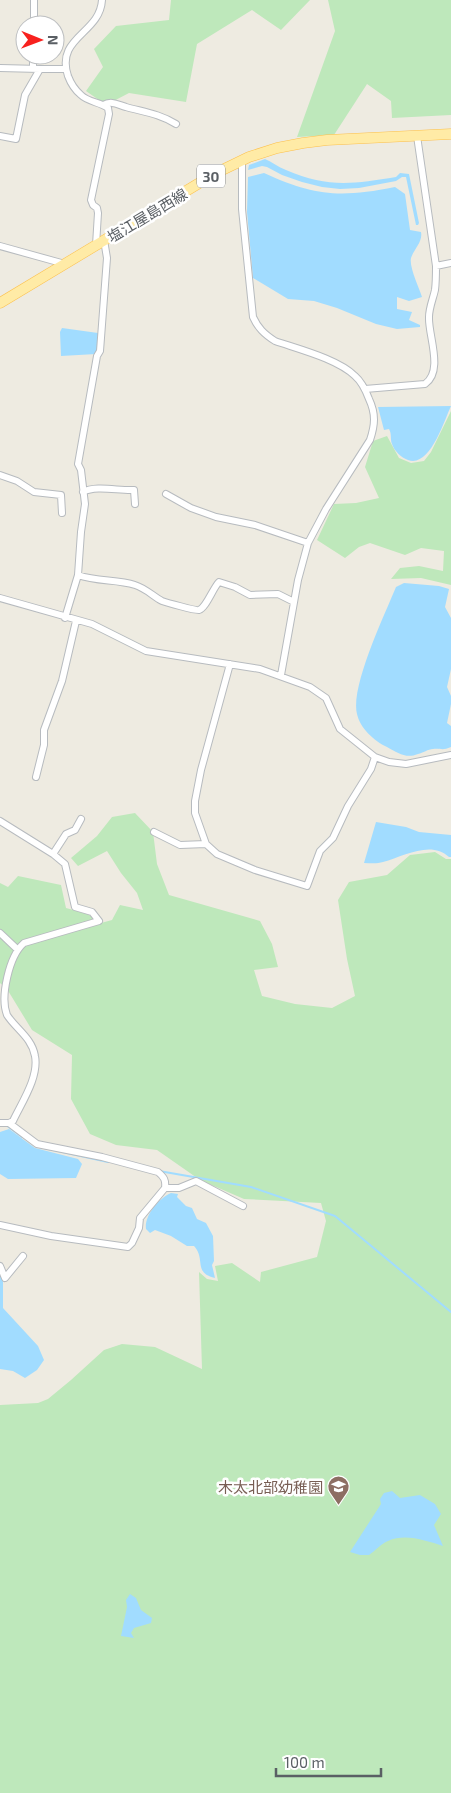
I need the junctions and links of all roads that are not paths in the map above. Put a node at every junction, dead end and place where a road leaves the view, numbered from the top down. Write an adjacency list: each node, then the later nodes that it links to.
1 (34, 0): 3 (street)
2 (102, 0): 7 (street)
3 (34, 15)
4 (36, 65): 6 (street)
5 (0, 68): 6 (street)
6 (37, 69): 7 (street); 11 (street)
7 (66, 69): 8 (street)
8 (104, 105): 9 (street); 14 (street)
9 (176, 124)
10 (451, 134): 12 (main road, 塩江屋島西線 / 30)
11 (0, 136)
12 (417, 136): 13 (main road, 塩江屋島西線 / 30); 18 (street)
13 (242, 161): 14 (main road, 塩江屋島西線 / 30); 20 (street)
14 (100, 243): 17 (main road, 塩江屋島西線 / 30); 22 (street)
15 (0, 246): 17 (street)
16 (451, 263): 18 (street)
17 (65, 264): 19 (main road, 塩江屋島西線 / 30)
18 (436, 266): 20 (street)
19 (0, 303)
20 (365, 388): 26 (street)
21 (0, 474): 25 (street)
22 (84, 492): 24 (street); 27 (street)
23 (166, 494): 26 (street)
24 (135, 504)
25 (62, 513)
26 (308, 543): 29 (street)
27 (78, 575): 29 (street); 30 (street)
28 (0, 598): 30 (street)
29 (294, 602): 33 (street)
30 (65, 618): 31 (street)
31 (76, 621): 32 (street); 36 (street)
32 (230, 664): 33 (street); 40 (street)
33 (281, 675): 35 (street)
34 (451, 755): 35 (street)
35 (375, 757): 40 (street)
36 (36, 777)
37 (81, 819): 41 (street)
38 (0, 821): 41 (street)
39 (154, 832): 40 (street)
40 (206, 844)
41 (53, 854): 43 (street)
42 (0, 934): 43 (street)
43 (17, 949): 44 (street)
44 (2, 993): 45 (street)
45 (4, 1123): 46 (street)
46 (165, 1188): 47 (street); 48 (street)
47 (243, 1206)
48 (0, 1225)
49 (23, 1256): 50 (street)
50 (0, 1266)

